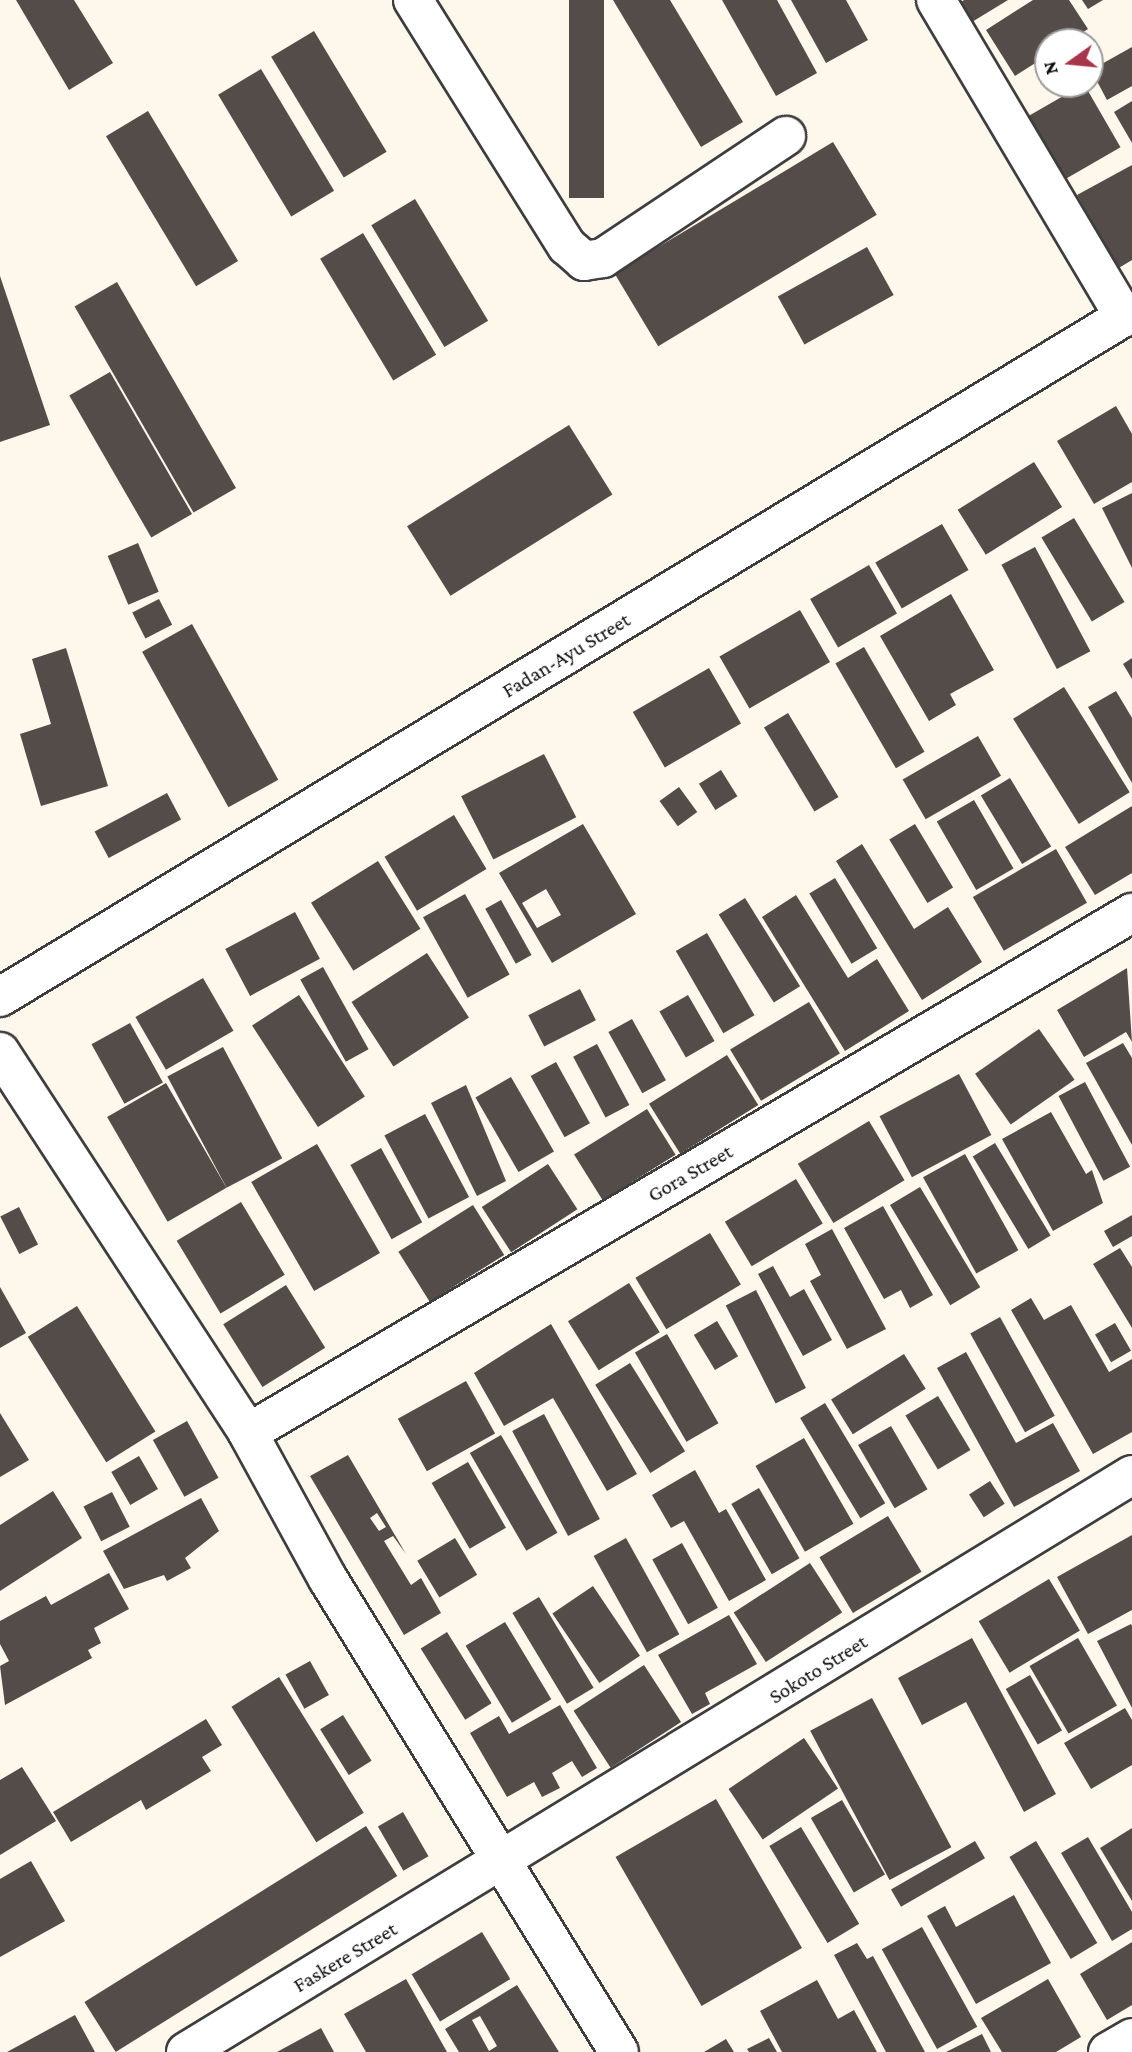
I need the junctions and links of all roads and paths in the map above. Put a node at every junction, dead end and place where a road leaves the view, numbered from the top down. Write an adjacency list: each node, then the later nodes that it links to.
1 (413, 0): 3 (street)
2 (936, 0): 4 (street)
3 (786, 136)
4 (1128, 315): 6 (street, Fadan-Ayu Street)
5 (1132, 913): 8 (street, Gora Street)
6 (0, 997)
7 (0, 1052): 8 (street)
8 (248, 1433): 10 (street)
9 (1132, 1475): 10 (street, Sokoto Street)
10 (504, 1863): 12 (street, Faskere Street); 13 (street)
11 (1132, 2038): 14 (street)
12 (186, 2052)
13 (618, 2052)
14 (1108, 2052)

